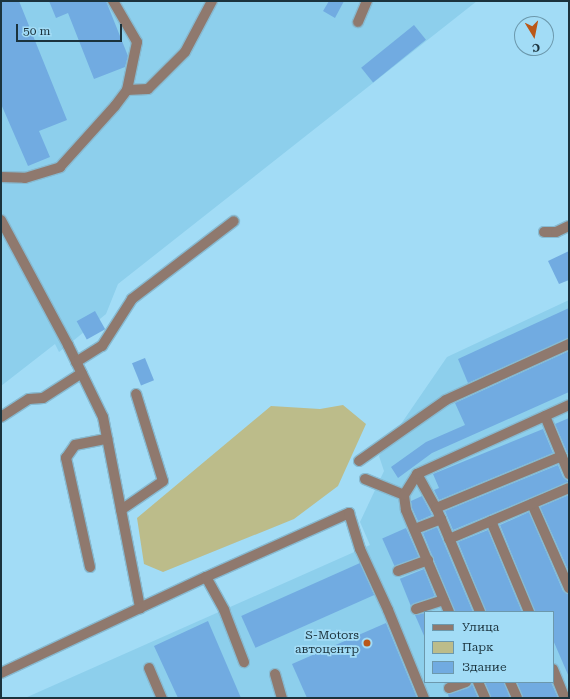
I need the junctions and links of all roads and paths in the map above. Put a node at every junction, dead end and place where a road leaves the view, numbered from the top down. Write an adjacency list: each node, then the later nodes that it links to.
1 (113, 1): 5 (lane)
2 (212, 1): 5 (lane)
3 (367, 1): 4 (lane)
4 (358, 22)
5 (127, 90): 6 (lane)
6 (1, 177)
7 (1, 220): 12 (lane)
8 (234, 221): 12 (lane)
9 (569, 226): 10 (lane)
10 (544, 232)
11 (569, 344): 20 (lane)
12 (76, 362): 13 (lane)
13 (82, 373): 17 (lane); 18 (lane)
14 (136, 394): 28 (lane)
15 (569, 405): 16 (lane)
16 (545, 416): 19 (lane); 21 (lane)
17 (1, 417)
18 (107, 439): 28 (lane); 34 (lane)
19 (562, 456): 22 (lane); 27 (lane)
20 (359, 461)
21 (417, 474): 25 (lane); 27 (lane)
22 (569, 474)
23 (365, 479): 25 (lane)
24 (569, 488): 26 (lane)
25 (404, 494): 31 (lane)
26 (532, 504): 30 (lane); 37 (lane)
27 (436, 508): 29 (lane)
28 (121, 510): 39 (lane)
29 (441, 519): 31 (lane); 32 (lane)
30 (491, 522): 32 (lane); 43 (lane)
31 (415, 529): 33 (lane)
32 (449, 539): 42 (lane)
33 (428, 560): 35 (lane); 38 (lane)
34 (90, 567)
35 (398, 571)
36 (206, 577): 39 (lane); 44 (lane); 55 (lane)
37 (569, 588)
38 (444, 600): 40 (lane); 41 (lane)
39 (140, 608): 47 (lane)
40 (416, 609)
41 (449, 611)
42 (480, 611)
43 (529, 611)
44 (244, 662)
45 (149, 668): 53 (lane)
46 (554, 671): 58 (lane)
47 (1, 673)
48 (274, 674): 54 (lane)
49 (463, 683): 52 (lane)
50 (478, 683): 56 (lane)
51 (510, 683): 57 (lane)
52 (449, 688)
53 (162, 698)
54 (282, 698)
55 (424, 698)
56 (485, 698)
57 (517, 698)
58 (565, 698)

